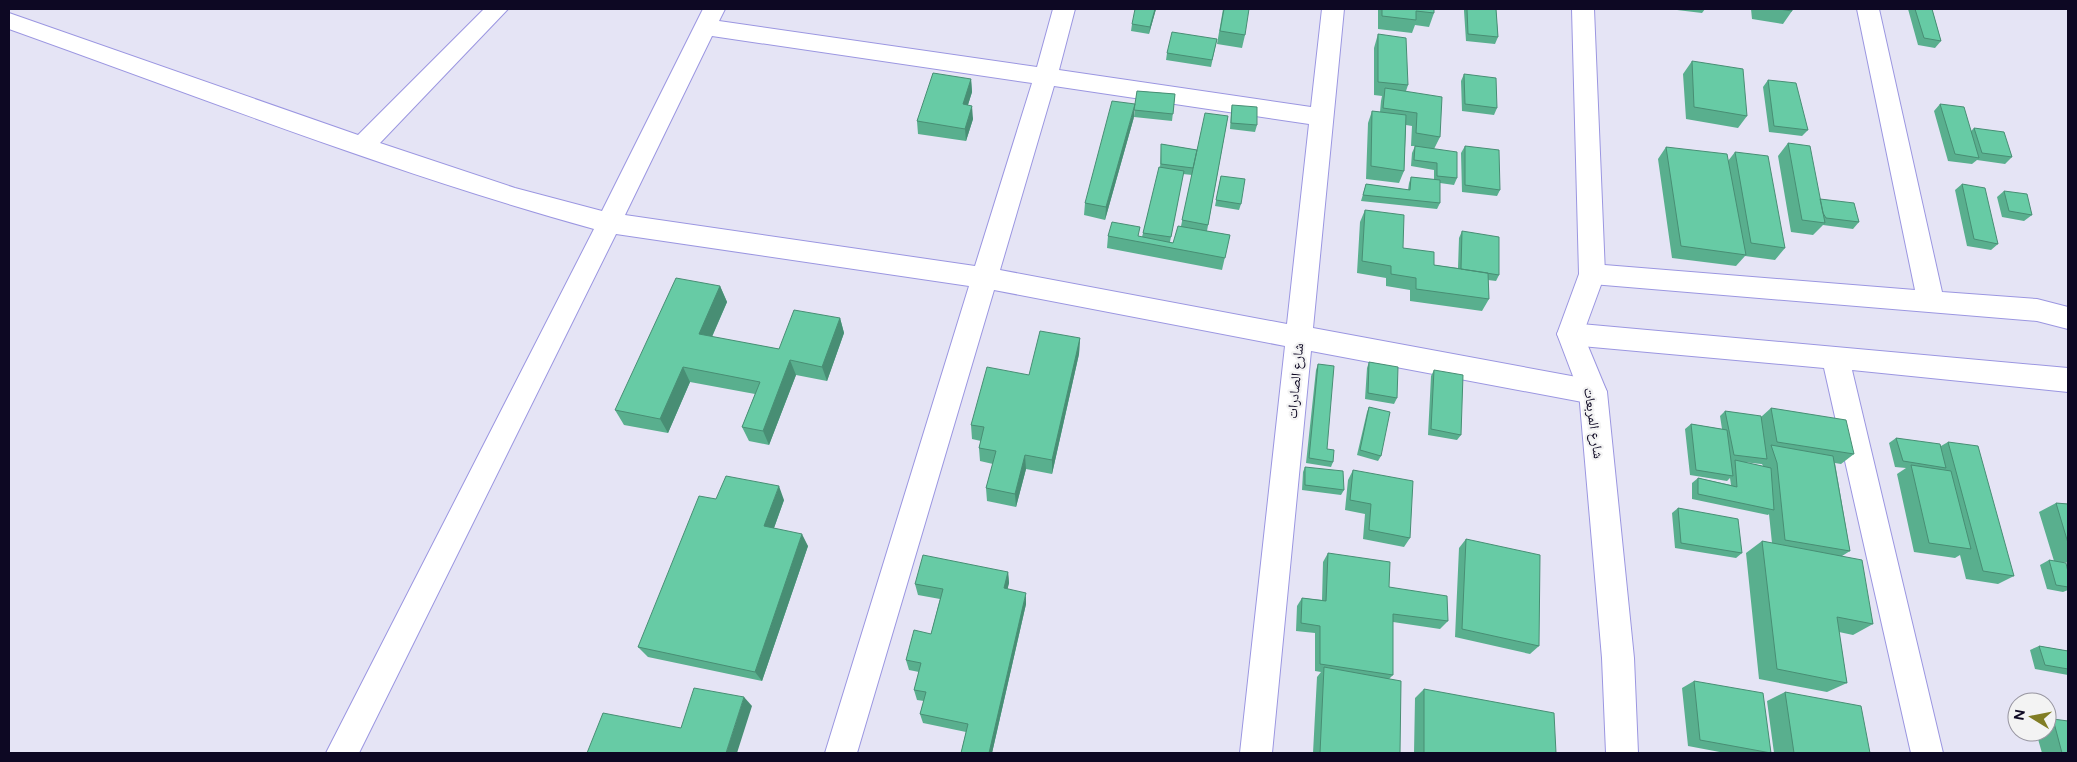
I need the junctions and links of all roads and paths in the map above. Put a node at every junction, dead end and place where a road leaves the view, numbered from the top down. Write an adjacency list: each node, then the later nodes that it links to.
1 (497, 9): 10 (street)
2 (1064, 9): 8 (street)
3 (1333, 9): 9 (street, شارع الصادرات)
4 (1583, 9): 12 (street)
5 (1868, 9): 14 (street)
6 (709, 18): 8 (street); 11 (street)
7 (9, 21): 10 (street)
8 (1046, 76): 9 (street); 13 (street)
9 (1322, 117): 17 (street, شارع الصادرات)
10 (362, 146): 11 (street)
11 (609, 223): 13 (street); 21 (street)
12 (1592, 274): 14 (street); 16 (street)
13 (984, 278): 17 (street); 22 (street)
14 (1931, 302): 15 (street)
15 (2068, 318)
16 (1570, 334): 18 (street); 20 (street, شارع المربعات)
17 (1299, 338): 20 (street); 23 (street, شارع الصادرات)
18 (1835, 357): 19 (street); 25 (street)
19 (2068, 380)
20 (1593, 392): 24 (street, شارع المربعات)
21 (342, 753)
22 (841, 753)
23 (1256, 753)
24 (1622, 753)
25 (1928, 753)

